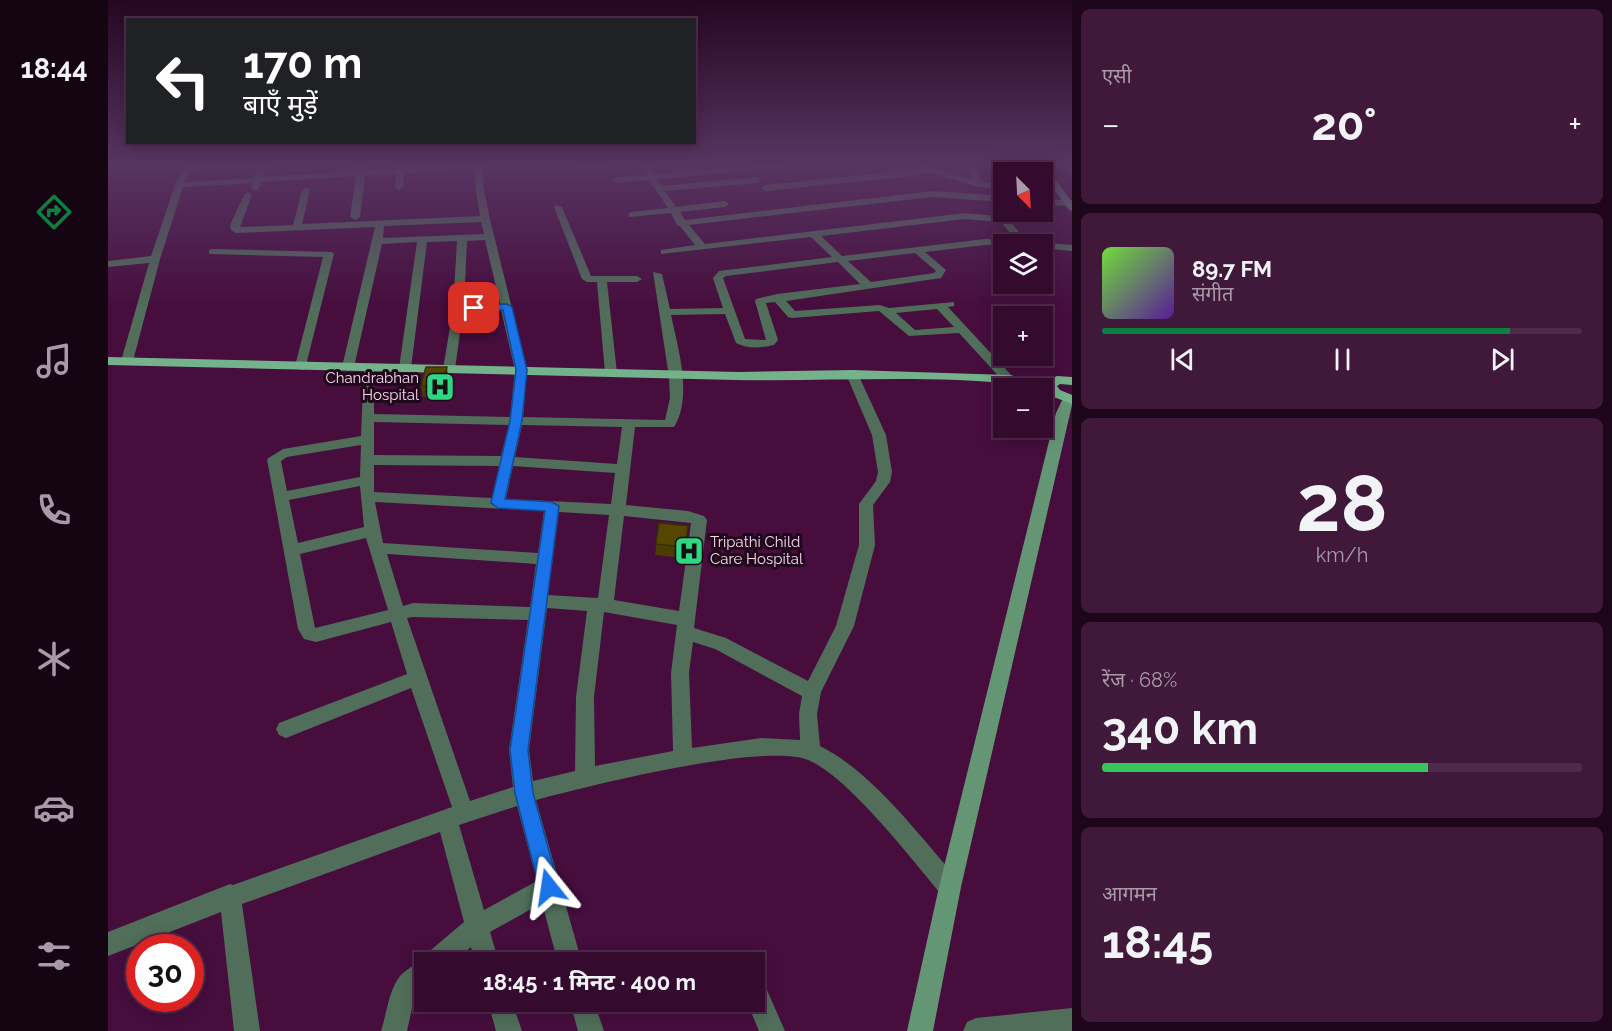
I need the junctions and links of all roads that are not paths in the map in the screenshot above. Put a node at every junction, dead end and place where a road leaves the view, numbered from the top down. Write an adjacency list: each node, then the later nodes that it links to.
1 (170, 213): 29 (street)
2 (241, 213): 15 (street)
3 (300, 213): 15 (street)
4 (355, 213): 11 (street)
5 (484, 213): 12 (street)
6 (560, 213): 34 (street)
7 (647, 213): 10 (street)
8 (675, 213): 14 (street)
9 (719, 213): 14 (street)
10 (632, 215)
11 (355, 217)
12 (485, 219): 13 (street); 18 (street)
13 (380, 223): 15 (street); 21 (street)
14 (680, 223): 24 (street)
15 (297, 227)
16 (812, 233): 17 (street); 24 (street); 30 (street)
17 (1019, 234)
18 (489, 237): 19 (street); 39 (street)
19 (462, 238): 20 (street); 40 (street)
20 (422, 240): 21 (street); 50 (street)
21 (378, 242): 48 (street)
22 (993, 242): 26 (street)
23 (1053, 246): 25 (street)
24 (702, 247): 28 (street)
25 (1072, 248)
26 (917, 250): 30 (street); 35 (street)
27 (212, 252): 47 (street)
28 (664, 252)
29 (155, 259): 31 (street); 46 (street)
30 (840, 259): 35 (street); 42 (street)
31 (108, 264)
32 (657, 274): 43 (street)
33 (637, 279): 34 (street)
34 (602, 280): 53 (street)
35 (870, 287): 36 (street)
36 (777, 297): 41 (street); 42 (street)
37 (953, 304): 38 (street)
38 (940, 305): 41 (street); 44 (street)
39 (507, 307): 40 (street); 52 (street)
40 (458, 309): 51 (street)
41 (887, 310): 44 (street)
42 (729, 311): 43 (street)
43 (667, 312): 55 (street)
44 (964, 329): 56 (street)
45 (108, 361): 46 (main road)
46 (127, 362): 47 (main road)
47 (301, 366): 48 (main road)
48 (348, 367): 49 (main road)
49 (368, 367): 50 (main road); 61 (street)
50 (405, 368): 51 (main road)
51 (449, 369): 52 (main road)
52 (522, 370): 53 (main road); 62 (street)
53 (611, 373): 55 (main road)
54 (852, 374): 55 (main road); 57 (main road); 82 (street)
55 (676, 375): 63 (street)
56 (1007, 378)
57 (993, 379)
58 (1053, 383): 59 (main road)
59 (1071, 388): 60 (main road); 90 (main road)
60 (1053, 390)
61 (368, 418): 62 (street); 64 (street)
62 (516, 421): 63 (street); 66 (street)
63 (629, 424): 67 (street)
64 (368, 439): 65 (street); 69 (street)
65 (368, 460): 66 (street); 68 (street)
66 (507, 461): 67 (street); 70 (street)
67 (623, 469): 72 (street)
68 (367, 489): 69 (street); 70 (street); 73 (street)
69 (280, 497): 75 (street)
70 (498, 503): 71 (street)
71 (552, 506): 72 (street); 76 (street)
72 (618, 510): 77 (street); 80 (street)
73 (372, 531): 74 (street); 75 (street)
74 (376, 548): 76 (street); 79 (street)
75 (291, 550): 79 (street)
76 (545, 559): 78 (street)
77 (601, 605): 78 (street); 80 (street); 86 (street)
78 (538, 608): 79 (street); 87 (street)
79 (396, 613): 81 (street)
80 (685, 626): 82 (street); 85 (street)
81 (417, 678): 83 (street); 88 (street)
82 (812, 692): 84 (street)
83 (286, 729)
84 (811, 751): 85 (street); 90 (street)
85 (683, 759): 86 (street)
86 (585, 777): 87 (street)
87 (524, 793): 88 (street); 89 (street)
88 (455, 816): 91 (street); 92 (street)
89 (549, 887): 92 (street); 96 (street)
90 (950, 887): 107 (main road)
91 (230, 895): 93 (street); 102 (street)
92 (477, 926): 94 (street); 95 (street)
93 (108, 944)
94 (446, 952)
95 (484, 952)
96 (567, 952)
97 (414, 979): 103 (street)
98 (503, 1012): 104 (street)
99 (585, 1012): 105 (street)
100 (764, 1012): 106 (street)
101 (1072, 1020): 108 (street)
102 (247, 1031)
103 (394, 1031)
104 (509, 1031)
105 (591, 1031)
106 (772, 1031)
107 (920, 1031)
108 (976, 1031)

